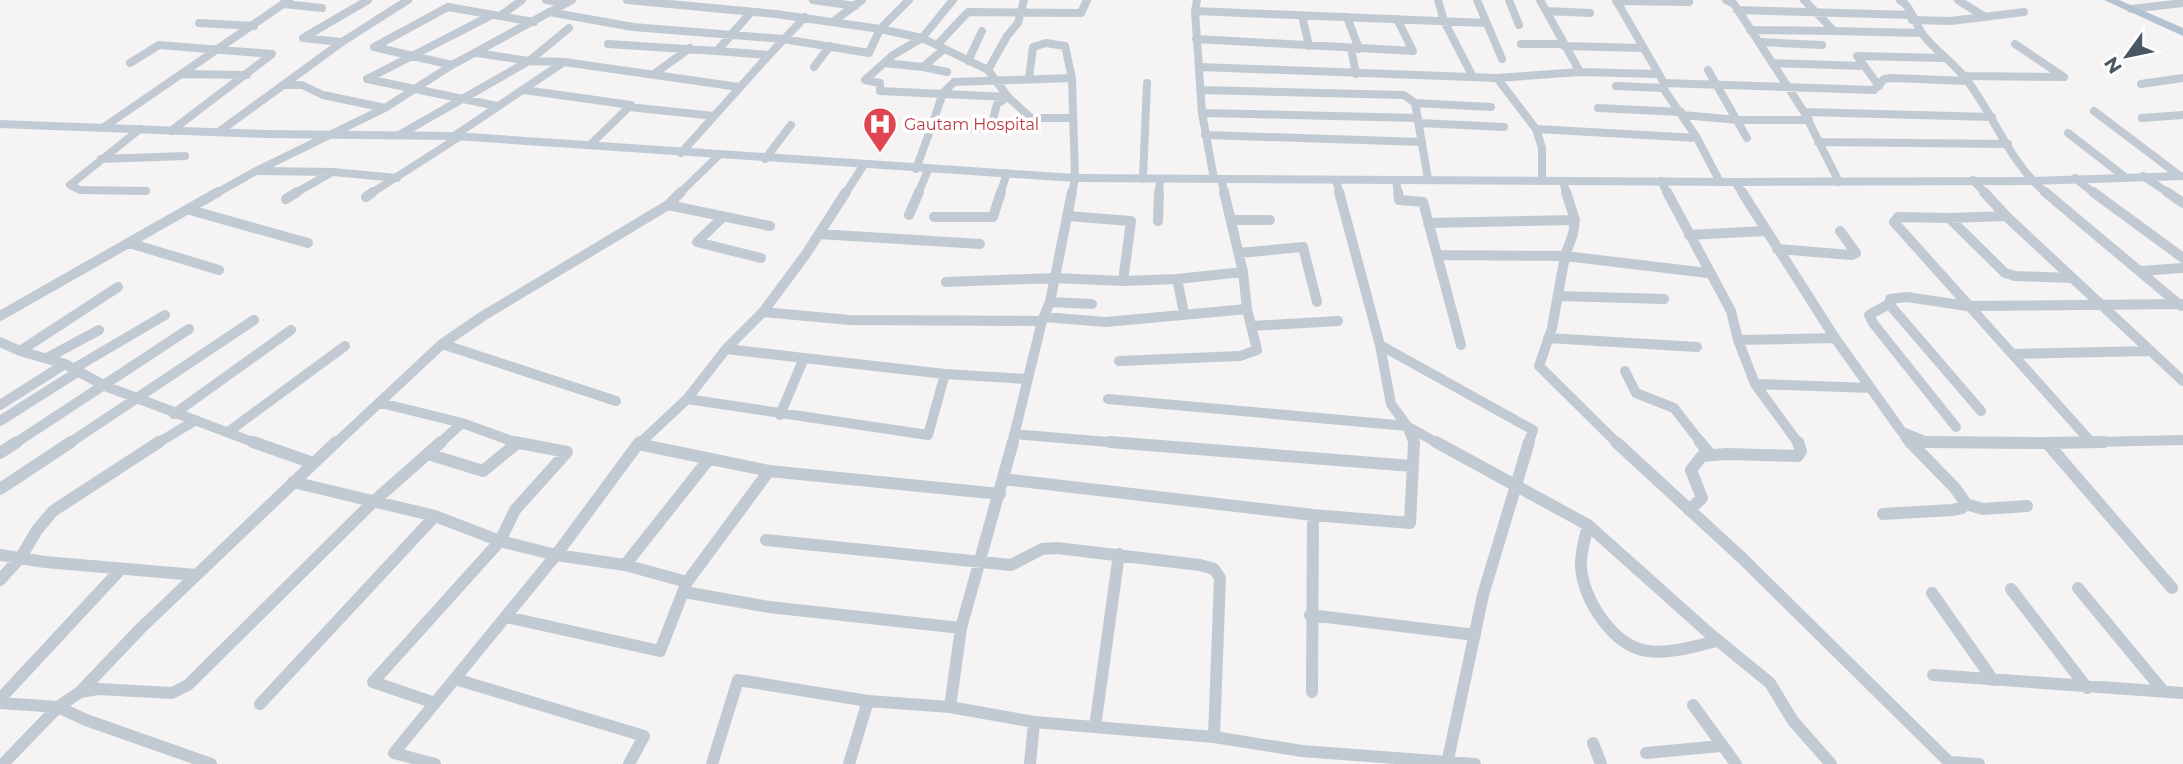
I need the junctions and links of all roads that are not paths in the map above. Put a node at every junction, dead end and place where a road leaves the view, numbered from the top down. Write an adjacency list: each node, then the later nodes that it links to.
1 (368, 0): 68 (street)
2 (408, 0): 68 (street)
3 (522, 0): 43 (street)
4 (546, 0): 24 (street)
5 (627, 0): 29 (street)
6 (663, 0): 29 (street)
7 (693, 0): 30 (street)
8 (813, 0): 31 (street)
9 (862, 0): 31 (street)
10 (909, 0): 58 (street)
11 (953, 0): 66 (street)
12 (1024, 0): 41 (street)
13 (1087, 0): 41 (street)
14 (1197, 0): 35 (street)
15 (1438, 0): 51 (street)
16 (1476, 0): 54 (street)
17 (1509, 0): 55 (street)
18 (1540, 0): 36 (street)
19 (1726, 0): 34 (street)
20 (1804, 0): 37 (street)
21 (1900, 0): 47 (street)
22 (1958, 0): 48 (street)
23 (2110, 0): 33 (main road)
24 (569, 1): 38 (street)
25 (1616, 1): 27 (street); 80 (street)
26 (286, 2): 32 (street); 56 (street)
27 (1689, 2)
28 (2183, 3): 33 (street)
29 (656, 6): 30 (street)
30 (686, 6): 39 (street)
31 (855, 6): 50 (street)
32 (322, 8)
33 (2131, 9): 62 (main road)
34 (1737, 10): 37 (street); 59 (street)
35 (1195, 11): 44 (street); 67 (street)
36 (1547, 11): 42 (street); 73 (street)
37 (1814, 11): 47 (street); 61 (street)
38 (550, 12): 52 (street); 64 (street)
39 (751, 12): 45 (street); 64 (street)
40 (2024, 12): 48 (street)
41 (1020, 13): 77 (street); 102 (street)
42 (1590, 13)
43 (496, 15): 52 (street); 87 (street); 87 (street)
44 (1302, 16): 46 (street); 76 (street)
45 (805, 17): 50 (street); 65 (street)
46 (1347, 17): 49 (street); 79 (street)
47 (1912, 17): 48 (street); 63 (street)
48 (1985, 17)
49 (1397, 19): 51 (street); 79 (street)
50 (835, 21): 58 (street)
51 (1444, 21): 54 (street); 110 (street)
52 (534, 22): 83 (street)
53 (199, 23): 56 (street)
54 (1486, 23): 89 (street)
55 (1519, 25)
56 (254, 26): 81 (street)
57 (569, 28): 90 (street)
58 (880, 29): 66 (street); 84 (street)
59 (1750, 30): 61 (street); 69 (street)
60 (982, 31): 91 (street)
61 (1834, 31): 63 (street)
62 (2183, 32)
63 (1921, 33): 88 (street)
64 (731, 35): 65 (street); 82 (street)
65 (783, 38): 75 (street); 85 (street)
66 (922, 38): 77 (street); 86 (street)
67 (1196, 39): 76 (street); 100 (street)
68 (342, 42): 119 (street)
69 (1759, 42): 74 (street); 95 (street)
70 (608, 44): 78 (street)
71 (1521, 44): 73 (street)
72 (2015, 44): 116 (street)
73 (1563, 45): 80 (street); 104 (street)
74 (1822, 45)
75 (830, 46): 84 (street); 98 (street)
76 (1309, 46): 79 (street)
77 (940, 47): 91 (street); 99 (street)
78 (690, 48): 82 (street); 106 (street)
79 (1355, 48): 107 (street)
80 (1643, 48): 108 (street)
81 (218, 49): 93 (street); 105 (street); 109 (street)
82 (717, 51): 85 (street)
83 (477, 52): 90 (street); 96 (street)
84 (869, 52): 86 (street)
85 (769, 55): 125 (street)
86 (892, 55): 94 (street)
87 (411, 56): 96 (street); 126 (street)
88 (1942, 58): 97 (street); 116 (street)
89 (1502, 59)
90 (529, 61): 92 (street); 131 (street)
91 (968, 61): 102 (street)
92 (564, 62): 106 (street); 127 (street)
93 (130, 63)
94 (884, 63): 99 (street); 129 (street)
95 (1772, 63): 97 (street); 123 (street)
96 (452, 65): 126 (street)
97 (1863, 66): 124 (street)
98 (814, 67)
99 (923, 67): 103 (street)
100 (1199, 67): 107 (street); 128 (street)
101 (1708, 70): 122 (street)
102 (988, 71): 111 (street)
103 (947, 72)
104 (1580, 72): 108 (street); 114 (street)
105 (182, 74): 109 (street); 152 (street)
106 (654, 74): 125 (street)
107 (1356, 74): 110 (street)
108 (1657, 74): 120 (street)
109 (247, 75): 157 (street)
110 (1474, 77): 114 (street)
111 (996, 78): 112 (street); 129 (street); 130 (street)
112 (1029, 78): 113 (street); 113 (street)
113 (1072, 78): 145 (street)
114 (1497, 78): 156 (street)
115 (2183, 78): 118 (street)
116 (1966, 79): 124 (street); 144 (street)
117 (1147, 83): 185 (street)
118 (2141, 84)
119 (286, 85): 136 (street); 158 (street)
120 (1664, 85): 121 (street); 122 (street); 141 (street)
121 (1616, 86)
122 (1716, 86): 123 (street); 148 (street)
123 (1788, 86): 124 (street); 139 (street)
124 (1879, 86)
125 (739, 87): 143 (street)
126 (418, 89): 131 (street); 136 (street)
127 (524, 90): 133 (street); 134 (street)
128 (1200, 90): 132 (street); 140 (street)
129 (943, 93): 130 (street); 154 (street)
130 (1007, 97): 145 (street); 154 (street)
131 (464, 100): 133 (street); 161 (street)
132 (1415, 103): 135 (street); 147 (street)
133 (497, 106): 163 (street)
134 (629, 107): 143 (street); 169 (street)
135 (1491, 107)
136 (385, 108): 159 (street)
137 (1598, 108): 141 (street)
138 (2094, 111): 181 (street)
139 (1804, 112): 144 (street); 149 (street)
140 (1202, 113): 147 (street); 162 (street)
141 (1682, 114): 148 (street); 164 (street)
142 (2183, 115): 146 (street)
143 (714, 116): 170 (street)
144 (1992, 117): 168 (street)
145 (1071, 118): 184 (street)
146 (2142, 118)
147 (1419, 120): 153 (street); 166 (street)
148 (1738, 120): 149 (street); 165 (street)
149 (1809, 120): 167 (street)
150 (0, 124): 152 (street)
151 (791, 125): 174 (street)
152 (104, 127): 155 (street)
153 (1504, 127)
154 (931, 128): 176 (street)
155 (140, 129): 157 (street); 173 (street)
156 (1536, 129): 164 (street); 193 (street)
157 (172, 131): 158 (street)
158 (220, 131): 159 (street)
159 (330, 133): 161 (street); 177 (street)
160 (2068, 133): 182 (street)
161 (399, 135): 163 (street)
162 (1205, 135): 166 (street); 188 (street)
163 (457, 137): 169 (street); 183 (street)
164 (1697, 138): 197 (street)
165 (1747, 138)
166 (1422, 142): 189 (street)
167 (1818, 142): 168 (street); 199 (street)
168 (2008, 144): 196 (street)
169 (590, 145): 170 (street)
170 (681, 153): 172 (street)
171 (185, 156): 173 (street)
172 (718, 156): 174 (street); 204 (street)
173 (101, 159): 200 (street)
174 (765, 159): 175 (street)
175 (863, 166): 176 (street); 220 (street)
176 (922, 170): 179 (street); 206 (street)
177 (256, 171): 178 (street); 205 (street)
178 (333, 172): 183 (street); 202 (street)
179 (1007, 173): 184 (street); 210 (street)
180 (2143, 176): 181 (street); 182 (street); 203 (street)
181 (2182, 176)
182 (2125, 177): 186 (street)
183 (397, 178): 201 (street)
184 (1075, 178): 185 (street); 208 (street)
185 (1143, 178): 187 (street)
186 (2075, 178): 196 (street); 230 (street)
187 (1160, 179): 188 (street); 215 (street)
188 (1218, 179): 190 (street); 212 (street)
189 (1429, 179): 191 (street); 193 (street)
190 (1336, 180): 191 (street); 268 (street)
191 (1396, 180): 216 (street)
192 (1973, 180): 196 (street); 199 (street); 209 (street)
193 (1542, 181): 194 (street)
194 (1563, 181): 195 (street); 214 (street)
195 (1661, 181): 197 (street); 221 (street)
196 (2031, 181): 233 (street)
197 (1720, 182): 198 (street)
198 (1735, 182): 199 (street); 219 (street)
199 (1839, 182)
200 (146, 191)
201 (366, 197)
202 (286, 199)
203 (2183, 203)
204 (667, 205): 207 (street); 267 (street)
205 (190, 209): 222 (street); 223 (street)
206 (909, 215)
207 (723, 216): 217 (street); 229 (street)
208 (1067, 216): 236 (street); 239 (street)
209 (2006, 216): 211 (street); 237 (street)
210 (934, 217)
211 (1949, 218): 237 (street); 250 (street)
212 (1231, 220): 213 (street); 226 (street)
213 (1270, 220)
214 (1575, 220): 216 (street); 228 (street)
215 (1158, 221)
216 (1428, 223): 227 (street)
217 (770, 226)
218 (1840, 231): 225 (street)
219 (1765, 232): 221 (street); 225 (street)
220 (819, 234): 224 (street); 252 (street)
221 (1689, 235): 235 (street)
222 (129, 243): 232 (street); 255 (street)
223 (308, 243)
224 (980, 244)
225 (1777, 249): 264 (street)
226 (1238, 253): 234 (street); 245 (street)
227 (1437, 255): 228 (street); 269 (street)
228 (1565, 256): 235 (street); 242 (street)
229 (761, 258)
230 (2183, 258)
231 (2183, 268): 233 (street)
232 (219, 270)
233 (2139, 271): 249 (street)
234 (1243, 272): 238 (street); 251 (street)
235 (1708, 273): 265 (street)
236 (1055, 278): 239 (street); 240 (street); 244 (street)
237 (2072, 278): 248 (street)
238 (1177, 279): 239 (street); 253 (street)
239 (1123, 281)
240 (946, 282)
241 (118, 287): 273 (street)
242 (1559, 296): 243 (street); 263 (street)
243 (1664, 299)
244 (1050, 302): 246 (street); 256 (street)
245 (1317, 302)
246 (1092, 304)
247 (1889, 304): 250 (street); 293 (street); 300 (street)
248 (2099, 304): 249 (street); 250 (street); 274 (street)
249 (2182, 305)
250 (1967, 306): 275 (street)
251 (1247, 309): 253 (street); 259 (street)
252 (763, 312): 256 (street); 272 (street)
253 (1184, 313): 256 (street)
254 (165, 315): 279 (street)
255 (0, 316)
256 (1043, 319): 282 (street)
257 (254, 320): 287 (street)
258 (1338, 321): 259 (street)
259 (1252, 326): 278 (street)
260 (190, 329): 285 (street)
261 (99, 330): 276 (street)
262 (291, 330): 294 (street)
263 (1548, 338): 271 (street); 324 (street)
264 (1835, 338): 265 (street); 286 (street)
265 (1738, 340): 284 (street)
266 (0, 342): 273 (street)
267 (442, 344): 290 (street); 291 (street)
268 (1380, 345): 299 (street); 318 (street)
269 (1461, 345)
270 (345, 346): 301 (street)
271 (1697, 348)
272 (726, 349): 277 (street); 288 (street)
273 (20, 351): 276 (street)
274 (2151, 351): 275 (street); 283 (street)
275 (2014, 354): 305 (street)
276 (47, 358): 279 (street)
277 (804, 358): 281 (street); 295 (street)
278 (1119, 361)
279 (72, 368): 285 (street); 292 (street); 297 (street)
280 (1625, 370): 311 (street)
281 (945, 374): 282 (street); 295 (street)
282 (1027, 379): 303 (street)
283 (2183, 381)
284 (1755, 384): 286 (street); 311 (street)
285 (105, 386): 287 (street); 309 (street)
286 (1871, 388): 302 (street)
287 (135, 398): 294 (street); 319 (street)
288 (687, 399): 295 (street); 308 (street)
289 (1108, 399): 299 (street)
290 (616, 401)
291 (381, 403): 298 (street); 313 (street)
292 (0, 405)
293 (1981, 411)
294 (174, 414): 296 (street)
295 (780, 415)
296 (196, 420): 301 (street); 334 (street)
297 (0, 421)
298 (462, 423): 306 (street); 310 (street)
299 (1407, 426): 314 (street); 318 (street)
300 (1956, 426)
301 (228, 432): 313 (street)
302 (1902, 432): 307 (street); 322 (street)
303 (1014, 434): 314 (street); 316 (street)
304 (2183, 440): 305 (street)
305 (2091, 442): 307 (street)
306 (517, 443): 310 (street); 330 (street)
307 (2047, 443): 342 (street)
308 (638, 444): 312 (street); 333 (street)
309 (0, 453)
310 (428, 454): 321 (street)
311 (1710, 454): 324 (street)
312 (709, 459): 315 (street); 336 (street)
313 (313, 463): 317 (street)
314 (1412, 466): 326 (street)
315 (769, 471): 320 (street); 340 (street)
316 (1003, 479): 320 (street); 326 (street)
317 (293, 482): 321 (street); 338 (street)
318 (1514, 484): 328 (street); 348 (street)
319 (0, 489)
320 (1000, 494): 335 (street)
321 (373, 502): 327 (street); 354 (street)
322 (1966, 504): 323 (street); 325 (street)
323 (2027, 506)
324 (1689, 510): 372 (street)
325 (1883, 514)
326 (1313, 515): 345 (street)
327 (435, 516): 330 (street); 361 (street)
328 (1588, 525): 349 (street); 349 (street)
329 (766, 540): 335 (street)
330 (500, 541): 333 (street); 360 (street)
331 (1119, 554): 335 (street); 366 (street); 367 (street)
332 (0, 555): 334 (street)
333 (556, 555): 336 (street); 346 (street)
334 (20, 557): 337 (street); 339 (street)
335 (979, 563): 347 (street)
336 (625, 565): 340 (street)
337 (121, 569): 338 (street); 358 (street)
338 (196, 575): 354 (street)
339 (0, 580)
340 (686, 587): 346 (street); 347 (street)
341 (2078, 588): 356 (street)
342 (2172, 588)
343 (2011, 589): 353 (street)
344 (1932, 593): 352 (street)
345 (1310, 615): 348 (street); 355 (street)
346 (506, 617): 351 (street)
347 (961, 628): 364 (street)
348 (1475, 635): 371 (street)
349 (1717, 640): 383 (street)
350 (1933, 675): 352 (street)
351 (455, 679): 360 (street); 376 (street)
352 (1993, 680): 353 (street)
353 (2087, 688): 356 (street)
354 (80, 692): 363 (street)
355 (1312, 692)
356 (2164, 692): 357 (street)
357 (2183, 693)
358 (0, 701): 363 (street)
359 (868, 701): 364 (street); 377 (street); 378 (street)
360 (435, 703): 375 (street)
361 (260, 704)
362 (1693, 705): 369 (street)
363 (58, 706): 373 (street); 374 (street)
364 (950, 707): 365 (street)
365 (1034, 722): 366 (street); 379 (street)
366 (1095, 727): 367 (street)
367 (1214, 737): 371 (street)
368 (1593, 743): 381 (street)
369 (1721, 746): 370 (street); 382 (street)
370 (1646, 753)
371 (1447, 763): 380 (street)
372 (1950, 763): 384 (street)
373 (3, 764)
374 (211, 764)
375 (435, 764)
376 (629, 764)
377 (712, 764)
378 (849, 764)
379 (1030, 764)
380 (1475, 764)
381 (1601, 764)
382 (1736, 764)
383 (1831, 764)
384 (1979, 764)

